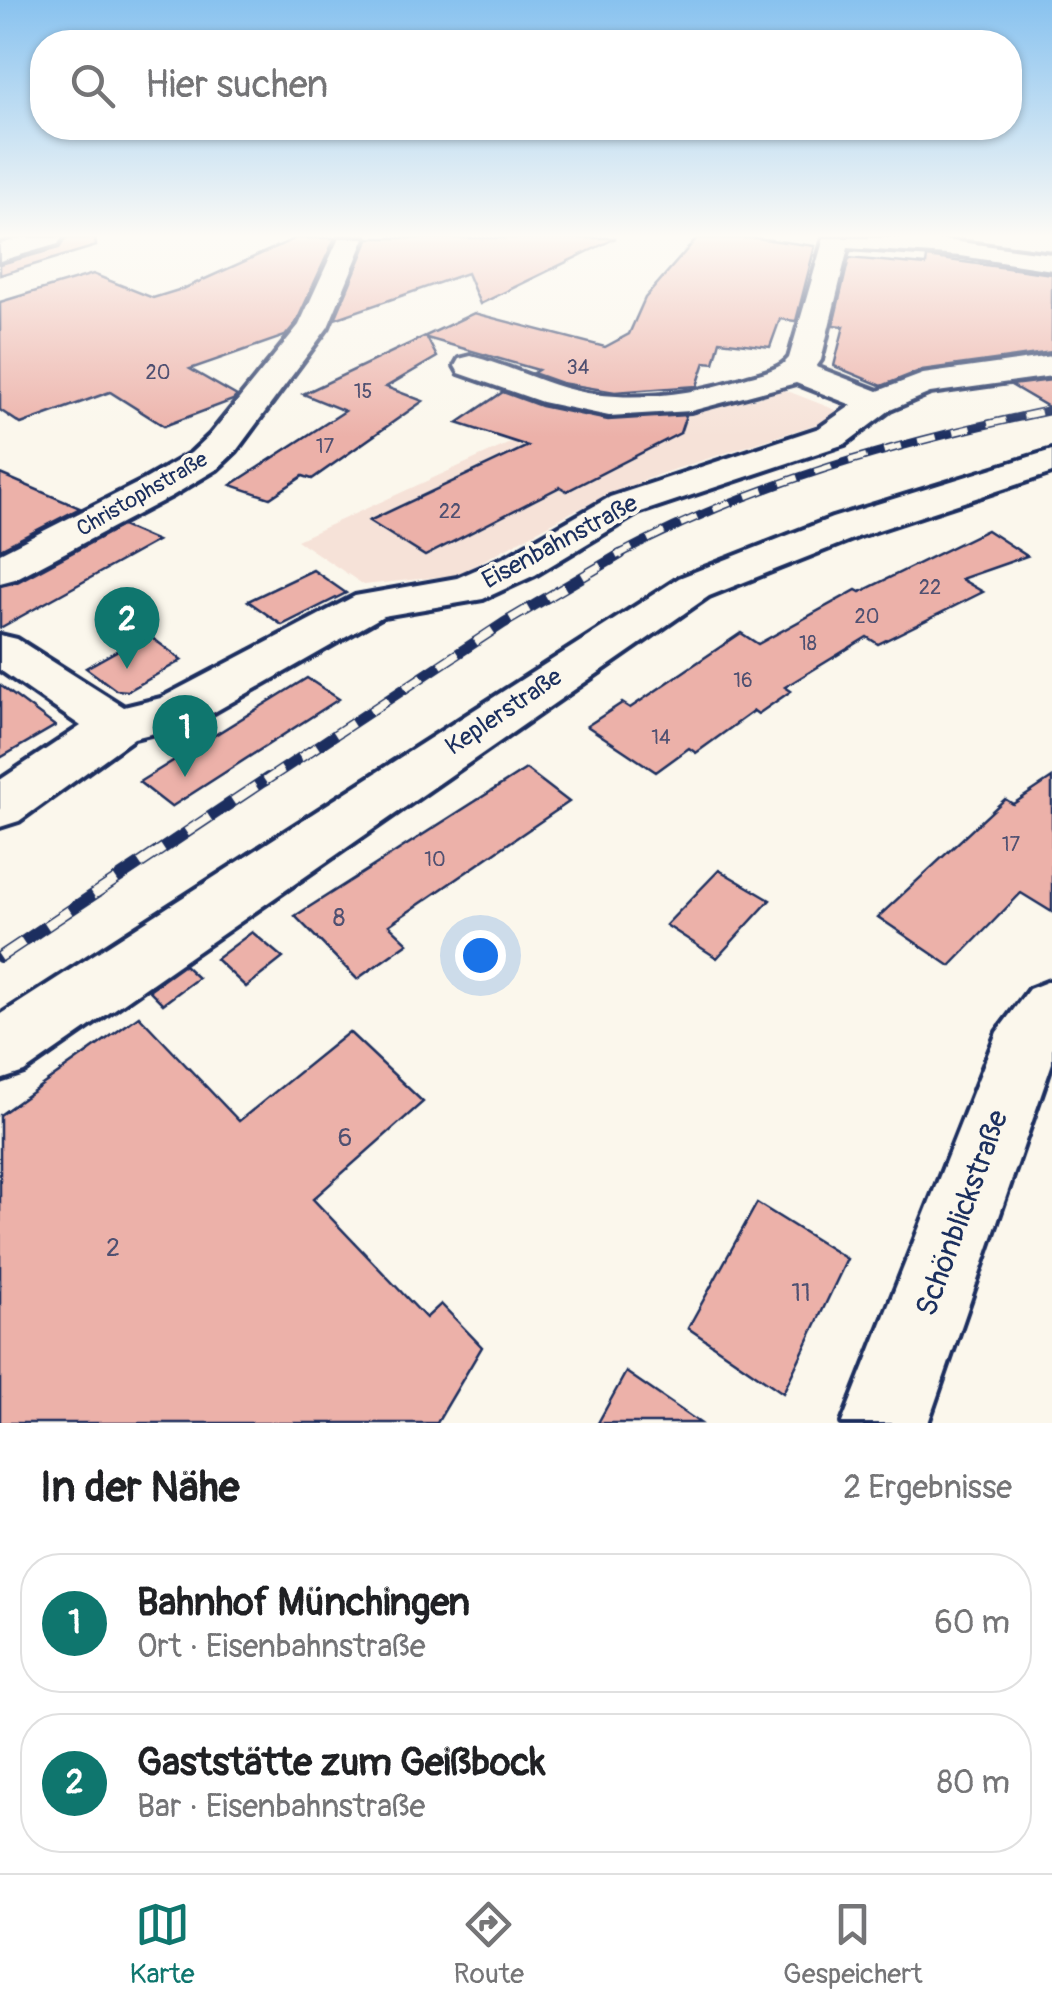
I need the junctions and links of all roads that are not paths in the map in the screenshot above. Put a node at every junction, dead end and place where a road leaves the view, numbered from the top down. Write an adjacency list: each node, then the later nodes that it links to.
1 (323, 304): 8 (street, Christophstraße)
2 (817, 304): 5 (street)
3 (470, 366): 5 (street)
4 (1052, 366): 6 (street, Eisenbahnstraße)
5 (796, 371): 6 (street)
6 (878, 403): 10 (street, Eisenbahnstraße)
7 (1052, 461): 13 (street, Keplerstraße)
8 (0, 570)
9 (9, 666): 10 (street)
10 (117, 726): 11 (street, Eisenbahnstraße)
11 (16, 796)
12 (1052, 1008): 14 (street, Schönblickstraße)
13 (0, 1051)
14 (884, 1423)

